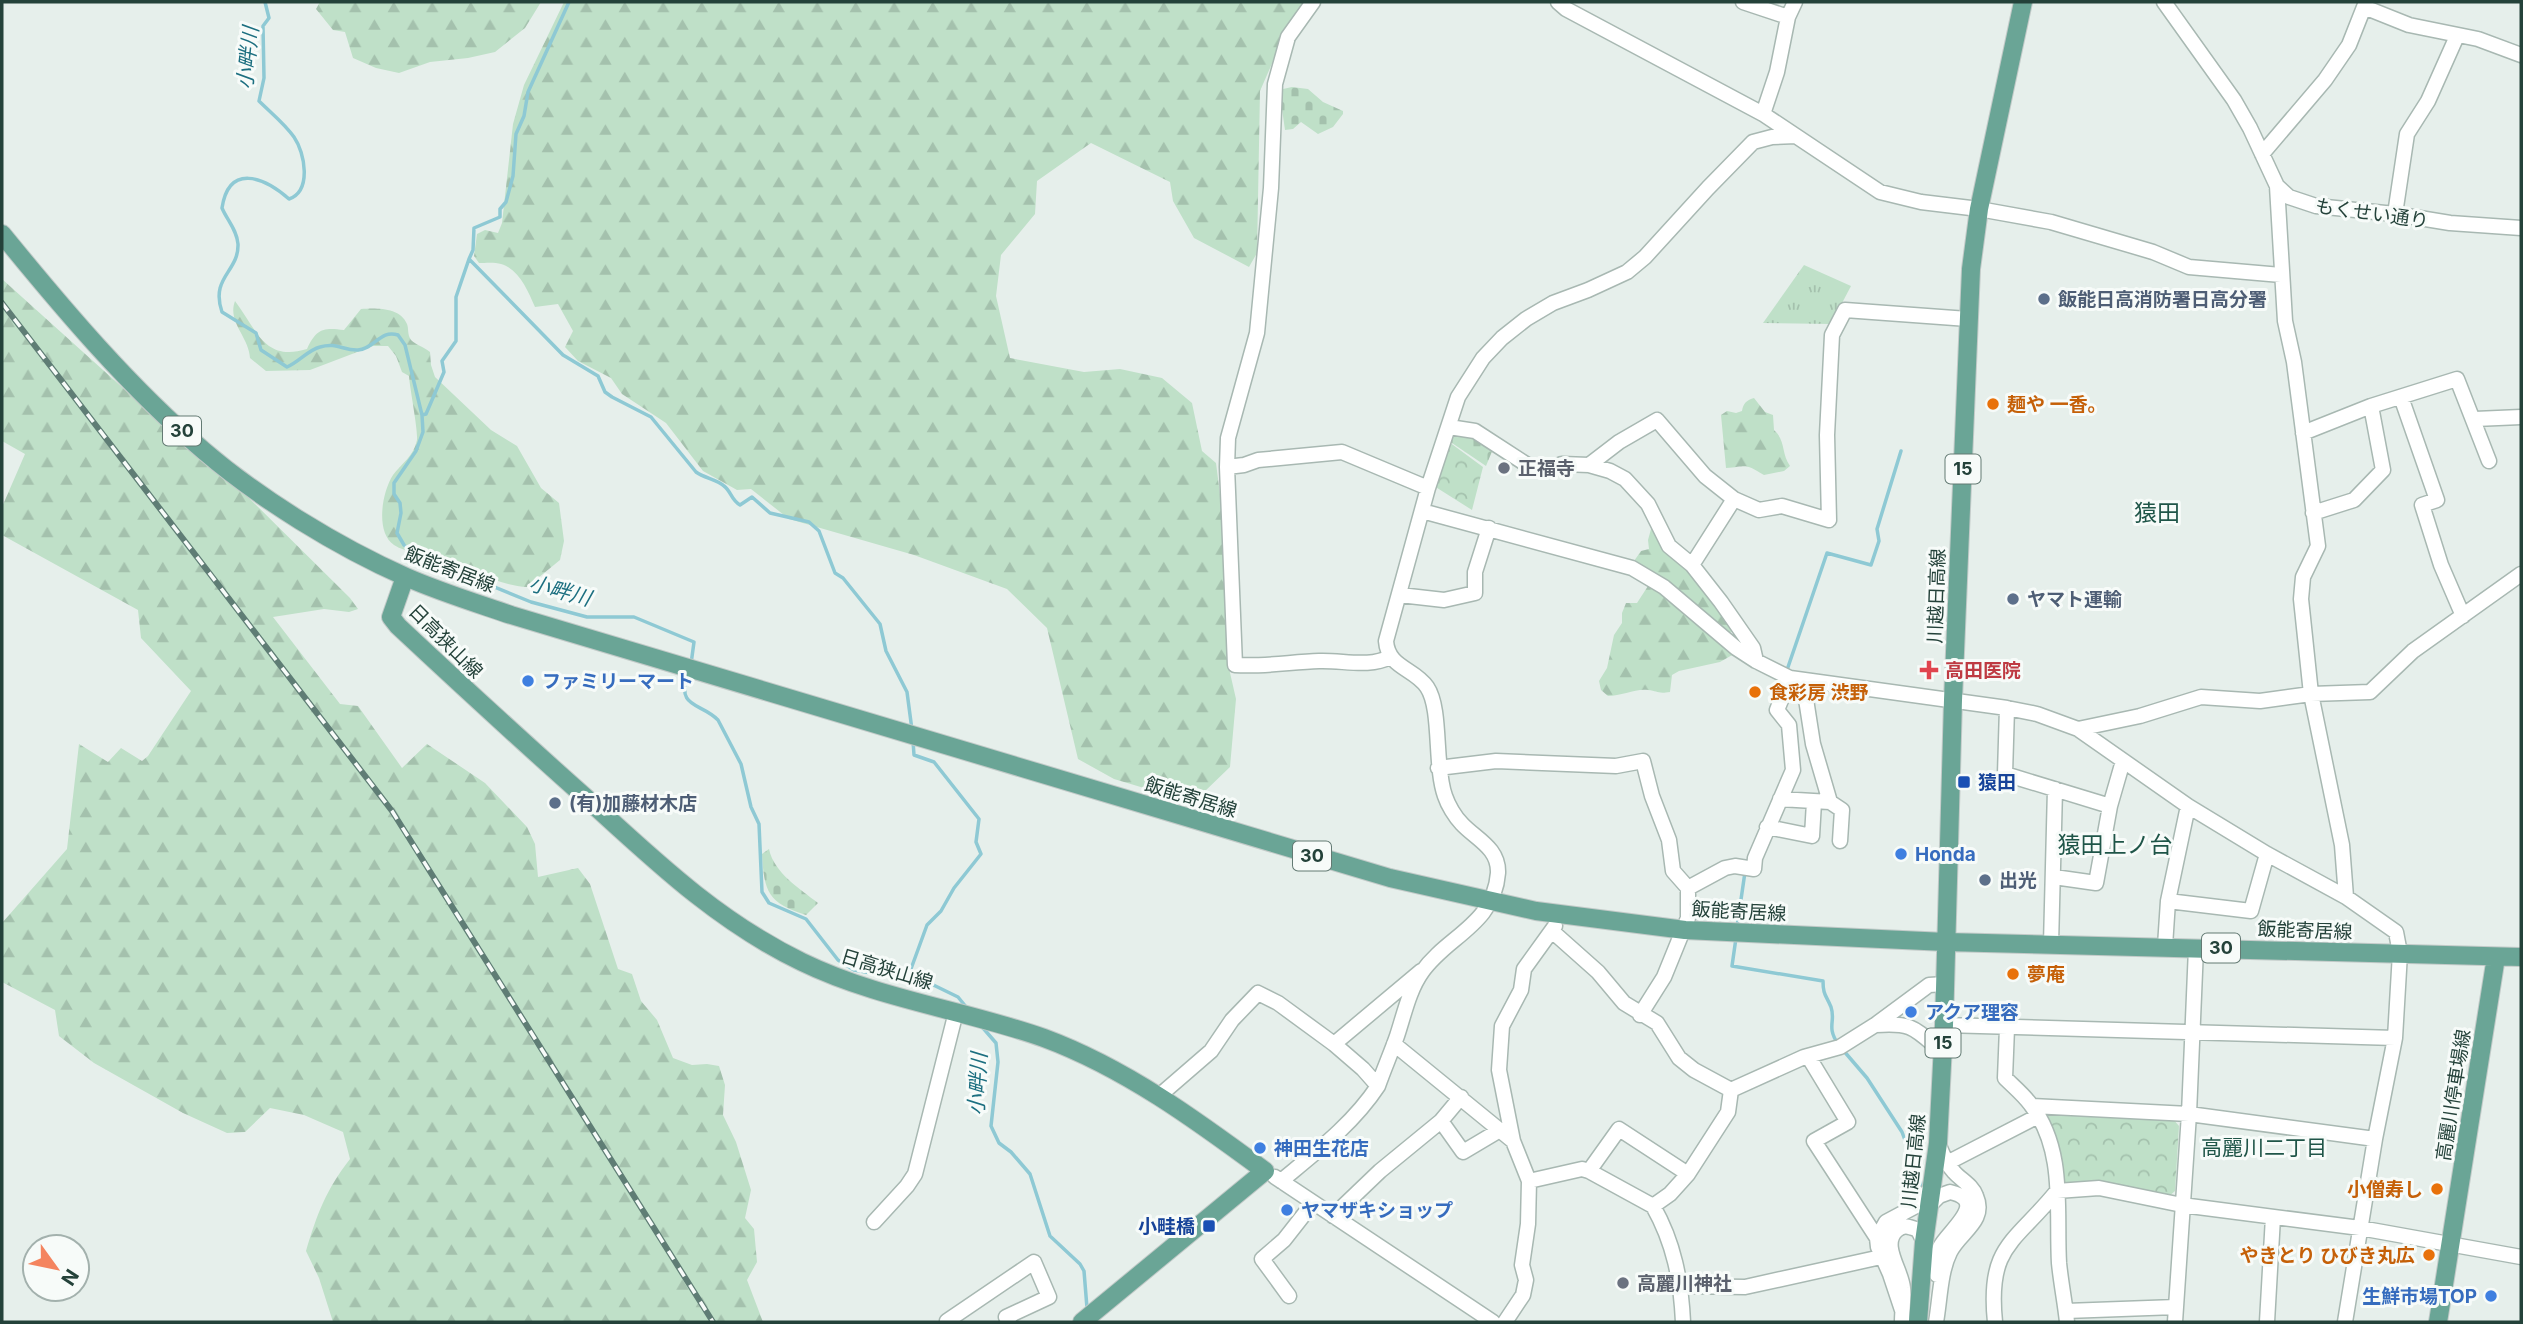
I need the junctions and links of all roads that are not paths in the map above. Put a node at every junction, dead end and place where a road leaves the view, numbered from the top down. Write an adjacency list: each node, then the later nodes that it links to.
1 (1314, 2): 29 (street)
2 (1558, 2): 11 (street)
3 (1743, 2): 8 (street)
4 (1795, 2): 8 (street)
5 (2164, 2): 13 (street)
6 (2025, 3): 15 (main road, 川越日高線 / 15)
7 (2365, 4): 9 (street); 13 (street)
8 (1788, 17): 11 (street)
9 (2457, 36): 10 (street); 16 (street)
10 (2521, 55)
11 (1763, 114): 12 (street)
12 (1796, 136): 15 (street); 25 (street)
13 (2262, 154): 14 (street)
14 (2277, 186): 16 (street, もくせい通り); 19 (street)
15 (1979, 209): 19 (street); 20 (main road, 川越日高線 / 15)
16 (2395, 214): 17 (street, もくせい通り)
17 (2521, 228)
18 (2, 234): 37 (main road, 飯能寄居線 / 30)
19 (2281, 275): 26 (street)
20 (1968, 319): 31 (street); 44 (main road, 川越日高線 / 15)
21 (2401, 397): 22 (street); 24 (street); 39 (street)
22 (2371, 406): 26 (street); 33 (street)
23 (2521, 417): 24 (street)
24 (2474, 419): 27 (street)
25 (1449, 427): 28 (street); 30 (street)
26 (2303, 433): 33 (street)
27 (2489, 461)
28 (1589, 465): 31 (street); 35 (street)
29 (1227, 467): 30 (street); 40 (street)
30 (1428, 488): 32 (street)
31 (1734, 499): 35 (street)
32 (1422, 511): 34 (street); 38 (street)
33 (2313, 513): 43 (street)
34 (1489, 528): 38 (street); 41 (street)
35 (1692, 565): 41 (street)
36 (2521, 574): 39 (street)
37 (405, 577): 62 (main road, 飯能寄居線 / 30); 75 (main road, 日高狭山線)
38 (1400, 595): 40 (street)
39 (2463, 616): 43 (street)
40 (1390, 657): 48 (street)
41 (1756, 661): 42 (street)
42 (1796, 679): 44 (street); 50 (street); 52 (street)
43 (2311, 695): 46 (street); 60 (street)
44 (1953, 700): 45 (street); 66 (main road, 川越日高線 / 15)
45 (2007, 708): 46 (street); 49 (street)
46 (2078, 729): 47 (street)
47 (2123, 761): 53 (street); 54 (street)
48 (1438, 768): 59 (street); 62 (street)
49 (2056, 789): 53 (street); 58 (street)
50 (1780, 799): 51 (street); 55 (street)
51 (1814, 802): 52 (street); 55 (street)
52 (1830, 802): 56 (street)
53 (2110, 806): 58 (street)
54 (2188, 806): 57 (street); 61 (street)
55 (1768, 827): 59 (street)
56 (1840, 841)
57 (2267, 854): 60 (street); 61 (street)
58 (2053, 877): 67 (street)
59 (1688, 888): 64 (street)
60 (2346, 897): 70 (street)
61 (2168, 901): 68 (street)
62 (1489, 902): 63 (main road, 飯能寄居線 / 30); 73 (street)
63 (1560, 915): 64 (main road, 飯能寄居線 / 30); 65 (street)
64 (1685, 930): 66 (main road, 飯能寄居線 / 30); 76 (street)
65 (1553, 932): 76 (street); 95 (street)
66 (1946, 942): 67 (main road, 飯能寄居線 / 30); 74 (main road, 川越日高線 / 15)
67 (2051, 944): 68 (main road, 飯能寄居線 / 30)
68 (2165, 946): 69 (main road, 飯能寄居線 / 30)
69 (2196, 948): 70 (main road, 飯能寄居線 / 30); 80 (street)
70 (2400, 953): 71 (main road, 飯能寄居線 / 30); 81 (street)
71 (2496, 957): 72 (main road, 飯能寄居線 / 30); 115 (main road, 高麗川停車場線)
72 (2521, 957)
73 (1423, 971): 82 (street); 83 (street)
74 (1945, 984): 77 (street); 78 (main road, 川越日高線 / 15)
75 (960, 1013): 88 (main road, 日高狭山線); 111 (street)
76 (1640, 1015): 87 (street)
77 (1875, 1025): 84 (street); 85 (street)
78 (1944, 1025): 79 (street); 84 (main road, 川越日高線 / 15)
79 (2007, 1028): 80 (street); 90 (street)
80 (2193, 1031): 81 (street); 91 (street)
81 (2395, 1038): 94 (street)
82 (1334, 1044): 86 (street); 88 (street)
83 (1394, 1044): 86 (street); 89 (street)
84 (1942, 1052): 96 (main road, 川越日高線 / 15)
85 (1808, 1056): 87 (street); 113 (street)
86 (1378, 1086): 101 (street)
87 (1731, 1090): 100 (street)
88 (1158, 1097): 98 (main road, 日高狭山線)
89 (1461, 1097): 92 (street); 93 (street)
90 (2035, 1111): 91 (street); 97 (street); 104 (street)
91 (2189, 1114): 94 (street); 106 (street)
92 (1441, 1121): 93 (street); 109 (street)
93 (1500, 1130): 95 (street)
94 (2375, 1139): 112 (street)
95 (1513, 1141): 102 (street)
96 (1938, 1143): 97 (street); 103 (main road, 川越日高線 / 15)
97 (1947, 1163): 130 (street)
98 (1265, 1171): 101 (street); 123 (main road)
99 (1589, 1171): 100 (street); 102 (street); 107 (street)
100 (1688, 1174): 107 (street)
101 (1281, 1181): 105 (street)
102 (1529, 1181): 127 (street)
103 (1932, 1186): 108 (main road, 川越日高線 / 15); 113 (street)
104 (2057, 1191): 106 (street); 122 (street); 131 (street)
105 (1313, 1203): 109 (street); 119 (street)
106 (2182, 1205): 110 (street); 120 (street)
107 (1653, 1206): 118 (street)
108 (1929, 1206): 114 (main road, 川越日高線 / 15); 130 (street)
109 (1333, 1216): 126 (street)
110 (2273, 1217): 112 (street); 133 (street)
111 (874, 1222)
112 (2360, 1228): 115 (street); 134 (street)
113 (1877, 1238): 116 (street)
114 (1924, 1242): 121 (street); 129 (main road, 川越日高線 / 15)
115 (2451, 1244): 117 (street); 135 (main road, 高麗川停車場線)
116 (1881, 1257): 118 (street); 121 (street)
117 (2521, 1257)
118 (1681, 1286): 128 (street)
119 (1289, 1296)
120 (2176, 1307): 122 (street); 132 (street)
121 (1902, 1316)
122 (2067, 1316)
123 (1088, 1318)
124 (949, 1322): 125 (street)
125 (1009, 1322)
126 (1493, 1322)
127 (1505, 1322)
128 (1683, 1322)
129 (1918, 1322)
130 (1935, 1322)
131 (1995, 1322)
132 (2175, 1322)
133 (2267, 1322)
134 (2345, 1322)
135 (2438, 1322)

